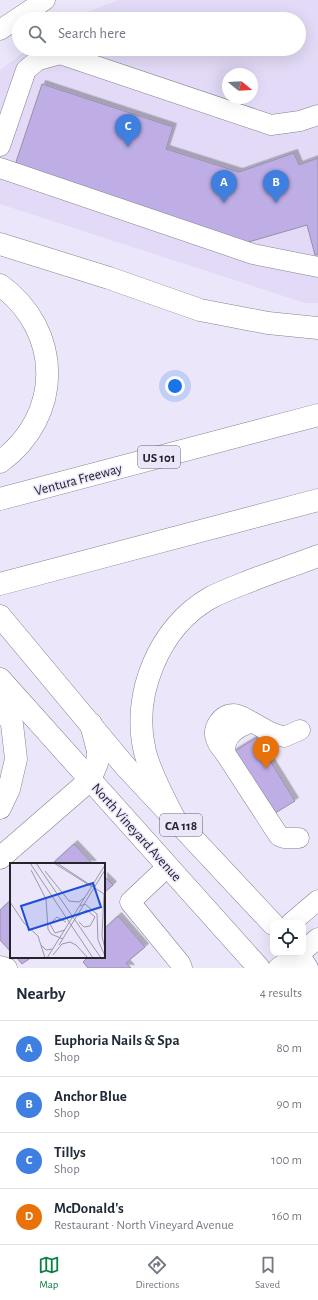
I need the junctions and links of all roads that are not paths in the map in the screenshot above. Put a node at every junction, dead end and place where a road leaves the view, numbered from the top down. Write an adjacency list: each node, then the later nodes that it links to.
1 (42, 1): 2 (street)
2 (26, 12)
3 (12, 22): 4 (street)
4 (0, 30)
5 (53, 56): 8 (street)
6 (66, 56): 7 (street)
7 (318, 115)
8 (0, 146)
9 (0, 168): 11 (street)
10 (0, 244): 13 (main road)
11 (318, 267)
12 (0, 285): 15 (main road)
13 (318, 328)
14 (318, 415): 16 (main road, Ventura Freeway / US 101)
15 (0, 462)
16 (0, 499)
17 (318, 500): 19 (main road)
18 (318, 556): 27 (main road)
19 (0, 584)
20 (0, 616): 23 (main road, CA 118)
21 (0, 679): 25 (main road, CA 118)
22 (0, 699): 26 (main road)
23 (91, 724): 25 (main road); 27 (main road, CA 118)
24 (300, 730): 28 (street)
25 (90, 780): 29 (main road); 30 (main road, North Vineyard Avenue / CA 118)
26 (0, 808)
27 (173, 816): 33 (main road, CA 118)
28 (298, 838)
29 (0, 858)
30 (167, 866): 40 (street); 41 (main road, North Vineyard Avenue / CA 118)
31 (318, 900): 32 (street)
32 (295, 920)
33 (270, 921)
34 (318, 938): 35 (street)
35 (306, 951)
36 (272, 956): 42 (street)
37 (301, 956): 43 (street)
38 (0, 966): 39 (street)
39 (7, 968)
40 (182, 968)
41 (259, 968)
42 (268, 968)
43 (278, 968)

